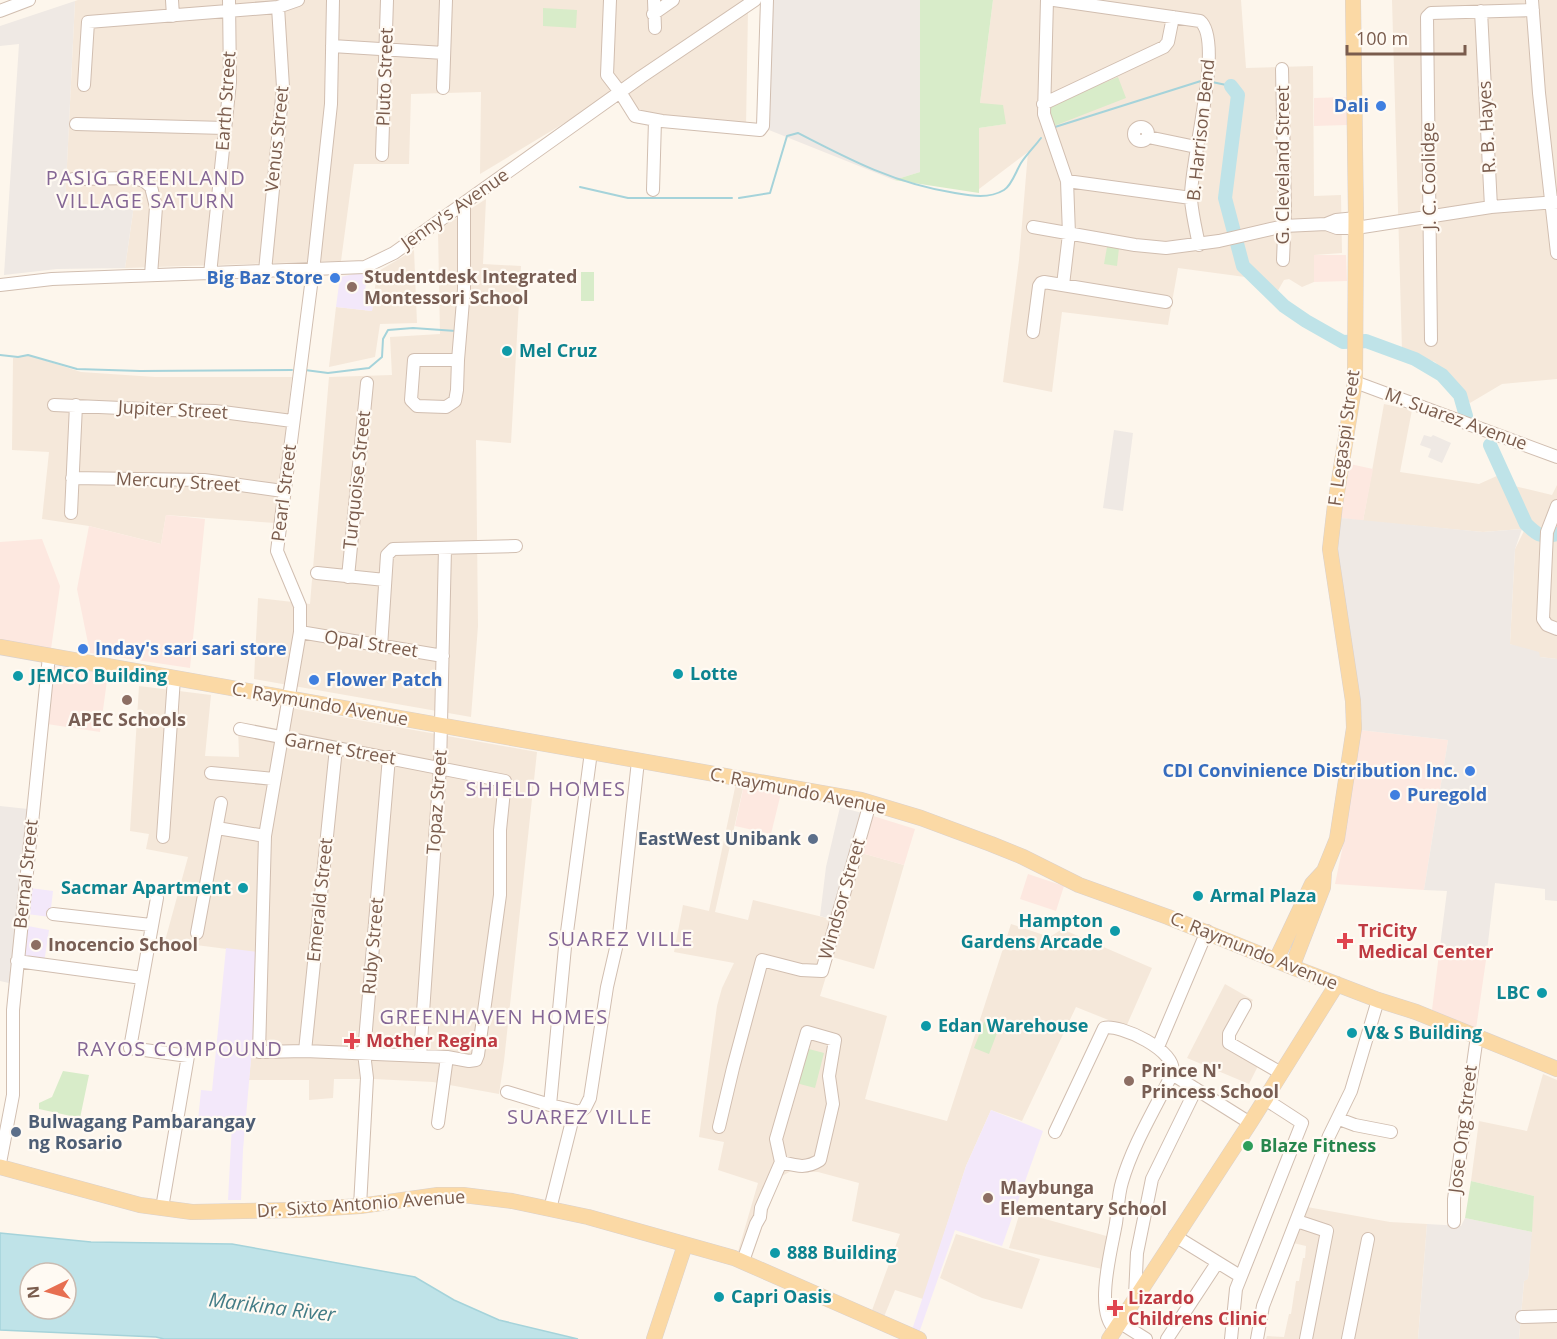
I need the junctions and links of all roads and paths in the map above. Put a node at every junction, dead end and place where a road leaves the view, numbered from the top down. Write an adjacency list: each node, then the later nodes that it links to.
1 (29, 0): 19 (street)
2 (172, 0): 23 (street)
3 (298, 0): 18 (street)
4 (333, 0): 26 (street, Pearl Street)
5 (387, 0): 27 (street, Pluto Street)
6 (446, 0): 28 (street)
7 (610, 0): 32 (street)
8 (654, 0): 22 (street)
9 (673, 0): 22 (street)
10 (731, 0): 20 (street)
11 (755, 0): 20 (street, Jenny's Avenue)
12 (767, 0): 34 (street)
13 (1047, 0): 33 (street)
14 (1054, 0): 24 (street, B. Harrison Bend)
15 (1353, 0): 48 (main road, F. Legaspi Street)
16 (1533, 5): 21 (street); 45 (street)
17 (229, 6): 18 (street); 23 (street); 36 (street, Earth Street)
18 (278, 7): 56 (street, Venus Street)
19 (0, 11)
20 (739, 11): 32 (street, Jenny's Avenue)
21 (1480, 11): 46 (street, R. B. Hayes); 47 (street, J. C. Coolidge)
22 (653, 14): 25 (street)
23 (172, 16): 30 (street)
24 (1173, 17): 33 (street); 38 (street, B. Harrison Bend)
25 (654, 28)
26 (332, 46): 27 (street); 55 (street, Pearl Street)
27 (386, 50): 28 (street); 39 (street, Pluto Street)
28 (444, 53): 31 (street)
29 (1282, 69): 49 (street, G. Cleveland Street)
30 (84, 85)
31 (443, 88)
32 (620, 92): 34 (street); 44 (street, Jenny's Avenue)
33 (1043, 104): 41 (street)
34 (655, 120): 42 (street)
35 (76, 124): 36 (street)
36 (225, 128): 57 (street, Earth Street)
37 (1148, 137): 38 (street)
38 (1196, 147): 43 (street, B. Harrison Bend)
39 (382, 155)
40 (73, 179): 58 (street)
41 (1067, 181): 43 (street); 51 (street)
42 (653, 190)
43 (1191, 198): 52 (street, B. Harrison Bend)
44 (464, 203): 55 (street, Jenny's Avenue); 64 (street)
45 (1554, 203): 46 (street); 53 (street)
46 (1491, 207): 47 (street)
47 (1430, 216): 48 (street); 63 (street, J. C. Coolidge)
48 (1356, 223): 49 (street); 65 (main road, F. Legaspi Street)
49 (1284, 226): 52 (street); 54 (street, G. Cleveland Street)
50 (1033, 227): 51 (street)
51 (1069, 234): 52 (street); 60 (street)
52 (1199, 245)
53 (1557, 253)
54 (1282, 260)
55 (313, 270): 56 (street, Jenny's Avenue); 69 (street, Pearl Street)
56 (265, 271): 57 (street, Jenny's Avenue)
57 (210, 274): 58 (street, Jenny's Avenue)
58 (151, 275): 59 (street, Jenny's Avenue)
59 (0, 285)
60 (1063, 285): 61 (street); 62 (street)
61 (1166, 302)
62 (1033, 332)
63 (1431, 340)
64 (458, 360): 64 (street)
65 (1355, 382): 70 (street, M. Suarez Avenue); 104 (main road, F. Legaspi Street)
66 (367, 383): 79 (street, Turquoise Street)
67 (54, 405): 68 (street, Jupiter Street)
68 (76, 405): 69 (street, Jupiter Street); 71 (street)
69 (292, 421): 72 (street, Pearl Street)
70 (1557, 457)
71 (72, 478): 72 (street, Mercury Street); 74 (street)
72 (284, 491): 82 (street, Pearl Street)
73 (1557, 506): 76 (street)
74 (71, 513)
75 (516, 546): 77 (street)
76 (1549, 547): 81 (street)
77 (445, 548): 80 (street); 86 (street, Topaz Street)
78 (317, 573): 79 (street)
79 (348, 577): 80 (street)
80 (386, 580): 84 (street)
81 (1557, 629)
82 (300, 632): 84 (street, Opal Street); 88 (street, Pearl Street)
83 (0, 647): 85 (main road, C. Raymundo Avenue)
84 (381, 647): 86 (street, Opal Street)
85 (49, 656): 87 (main road, C. Raymundo Avenue); 111 (street, Bernal Street)
86 (443, 656): 89 (street, Topaz Street)
87 (174, 678): 88 (main road, C. Raymundo Avenue); 103 (street)
88 (288, 697): 89 (main road, C. Raymundo Avenue); 91 (street, Pearl Street)
89 (442, 726): 93 (main road, C. Raymundo Avenue); 96 (street, Topaz Street)
90 (240, 729): 91 (street, Garnet Street)
91 (282, 738): 92 (street, Garnet Street); 98 (street, Pearl Street)
92 (336, 748): 94 (street, Garnet Street); 121 (street, Emerald Street)
93 (591, 752): 95 (main road, C. Raymundo Avenue); 131 (street)
94 (389, 758): 96 (street, Garnet Street); 122 (street, Ruby Street)
95 (638, 761): 100 (main road, C. Raymundo Avenue); 132 (street)
96 (440, 767): 123 (street, Topaz Street); 124 (street, Garnet Street)
97 (211, 773): 98 (street)
98 (274, 779): 102 (street, Pearl Street)
99 (221, 803): 101 (street)
100 (870, 803): 108 (main road, C. Raymundo Avenue); 136 (street, Windsor Street)
101 (217, 828): 102 (street); 109 (street)
102 (265, 836): 121 (street, Pearl Street)
103 (163, 837)
104 (1324, 871): 110 (main road, F. Legaspi Street); 112 (main road, F. Legaspi Street)
105 (157, 898): 107 (street)
106 (52, 914): 107 (street)
107 (151, 925): 113 (street)
108 (1207, 932): 110 (main road, C. Raymundo Avenue); 120 (street)
109 (197, 933)
110 (1276, 960): 112 (main road, C. Raymundo Avenue)
111 (17, 961): 113 (street); 118 (street, Bernal Street)
112 (1292, 967): 114 (main road, C. Raymundo Avenue)
113 (142, 978): 142 (street)
114 (1337, 984): 115 (main road, C. Raymundo Avenue); 127 (main road)
115 (1378, 1000): 119 (main road, C. Raymundo Avenue); 133 (street)
116 (1245, 1005): 127 (street)
117 (0, 1008): 118 (street)
118 (13, 1010): 140 (street, Bernal Street)
119 (1477, 1036): 125 (main road, C. Raymundo Avenue); 145 (street, Jose Ong Street)
120 (1158, 1047): 126 (street); 137 (street)
121 (305, 1051): 122 (street)
122 (364, 1053): 123 (street); 141 (street, Ruby Street)
123 (420, 1056): 124 (street)
124 (447, 1057): 134 (street)
125 (1557, 1069)
126 (1173, 1071): 128 (street); 155 (street)
127 (1281, 1073): 130 (main road)
128 (1196, 1089): 135 (street); 152 (street)
129 (507, 1092): 131 (street)
130 (1265, 1099): 135 (main road); 151 (street)
131 (550, 1106): 132 (street)
132 (580, 1113): 143 (street)
133 (1339, 1119): 138 (street); 144 (street)
134 (438, 1123)
135 (1250, 1123): 146 (main road)
136 (719, 1127)
137 (1055, 1132)
138 (1391, 1132)
139 (781, 1162): 139 (street); 149 (street)
140 (0, 1165): 142 (main road, Dr. Sixto Antonio Avenue)
141 (360, 1206): 142 (main road, Dr. Sixto Antonio Avenue); 143 (main road, Dr. Sixto Antonio Avenue)
142 (162, 1208)
143 (550, 1209): 148 (main road, Dr. Sixto Antonio Avenue)
144 (1297, 1221): 161 (street); 162 (street)
145 (1454, 1222)
146 (1175, 1236): 150 (street); 152 (main road)
147 (1368, 1239): 163 (street)
148 (686, 1245): 149 (main road, Dr. Sixto Antonio Avenue); 156 (main road)
149 (743, 1261): 157 (main road, Dr. Sixto Antonio Avenue)
150 (1217, 1263): 151 (street); 159 (street)
151 (1240, 1276): 160 (street)
152 (1135, 1296): 155 (main road)
153 (1557, 1316): 154 (street)
154 (1522, 1317)
155 (1114, 1330): 158 (street)
156 (655, 1334)
157 (919, 1339)
158 (1146, 1339)
159 (1167, 1339)
160 (1231, 1339)
161 (1257, 1339)
162 (1306, 1339)
163 (1348, 1339)

